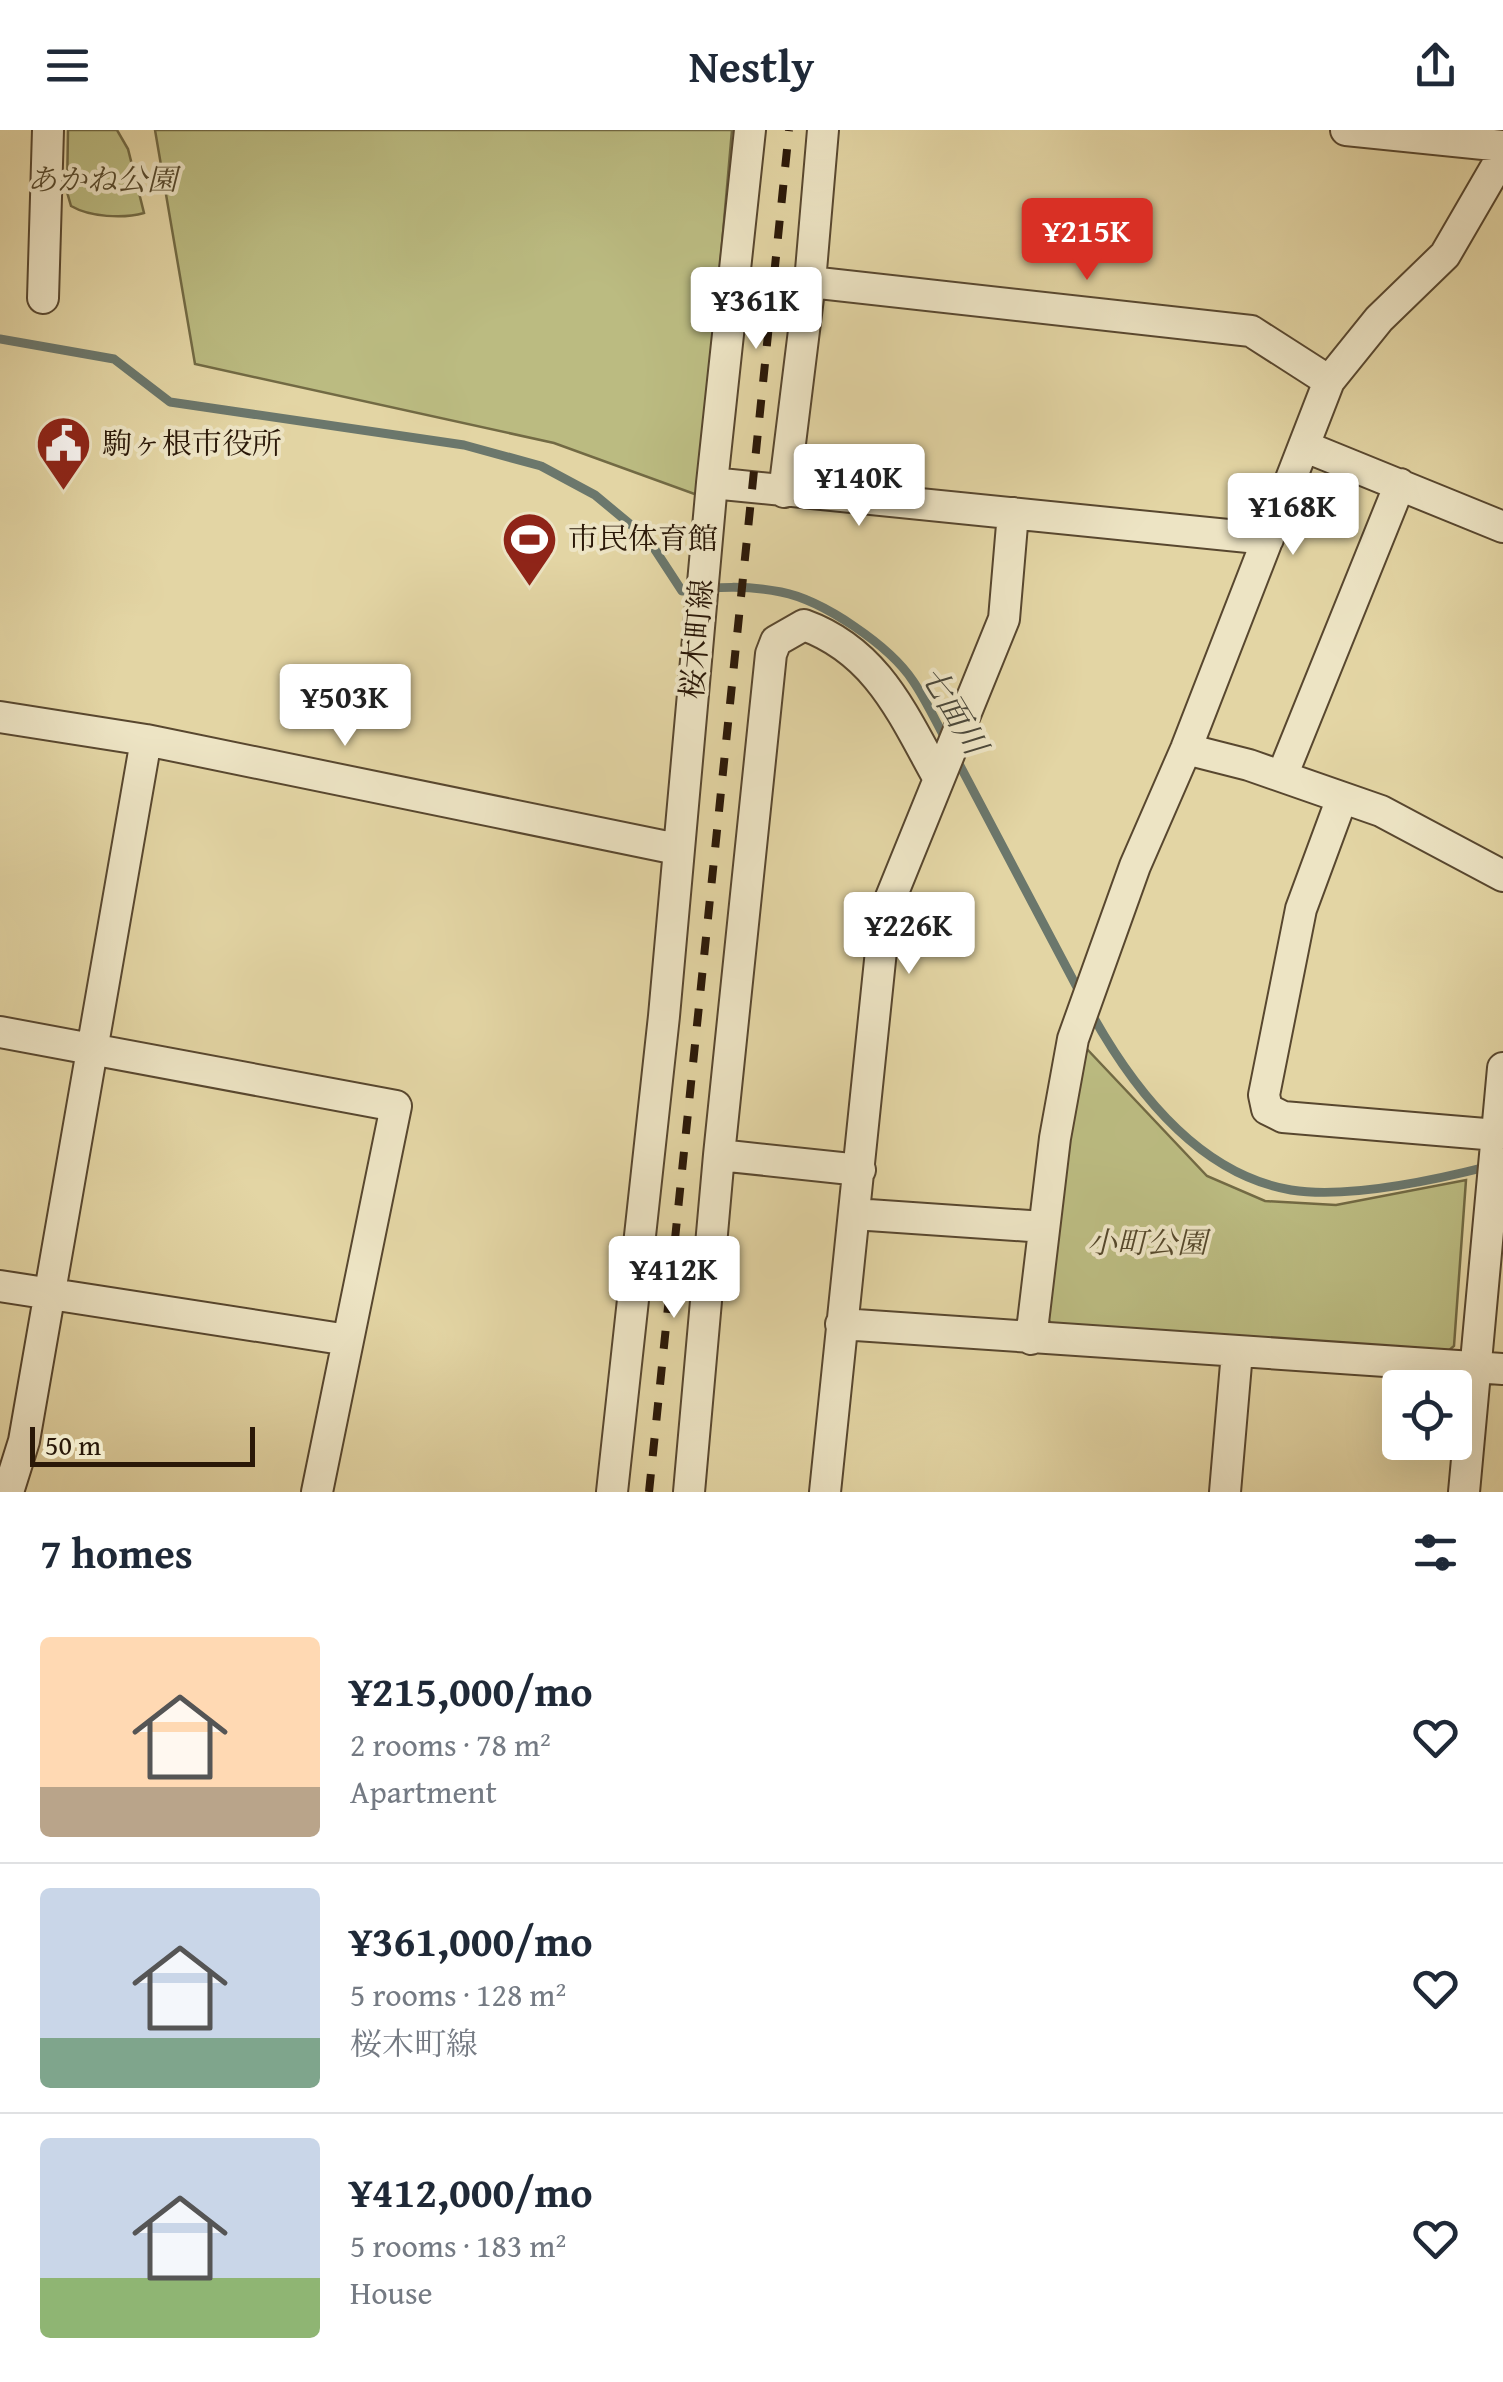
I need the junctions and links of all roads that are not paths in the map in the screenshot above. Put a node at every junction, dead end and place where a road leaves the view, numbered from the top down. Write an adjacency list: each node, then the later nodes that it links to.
1 (48, 130): 8 (street)
2 (750, 130): 11 (street, 桜木町線)
3 (823, 130): 7 (street)
4 (1346, 130): 5 (street)
5 (1503, 146)
6 (1503, 155): 9 (street)
7 (810, 282): 9 (street); 13 (street)
8 (43, 298)
9 (1329, 380): 10 (street)
10 (1306, 447): 12 (street); 16 (street)
11 (712, 482): 13 (street); 23 (street, 桜木町線)
12 (1400, 484): 15 (street); 21 (street)
13 (784, 492): 14 (street)
14 (1012, 514): 16 (street); 20 (street)
15 (1503, 527)
16 (1268, 539): 19 (street)
17 (0, 717): 18 (street)
18 (146, 740): 23 (street); 26 (street)
19 (1186, 749): 21 (street); 32 (street)
20 (941, 775): 29 (street); 30 (street)
21 (1282, 776): 22 (street)
22 (1342, 798): 24 (street); 28 (street)
23 (677, 849): 42 (street, 桜木町線)
24 (1503, 876)
25 (0, 1032): 26 (street)
26 (90, 1049): 34 (street); 37 (street)
27 (1503, 1068): 28 (street)
28 (1496, 1140): 39 (street)
29 (719, 1156): 30 (street); 43 (street)
30 (860, 1170): 31 (street)
31 (854, 1214): 32 (street); 35 (street)
32 (1044, 1226): 36 (street)
33 (0, 1286): 34 (street)
34 (48, 1293): 37 (street); 40 (street)
35 (841, 1324): 36 (street); 44 (street)
36 (1031, 1339): 38 (street)
37 (348, 1340): 41 (street)
38 (1236, 1352): 39 (street); 45 (street)
39 (1490, 1368): 46 (street)
40 (8, 1492)
41 (317, 1492)
42 (612, 1492)
43 (689, 1492)
44 (825, 1492)
45 (1225, 1492)
46 (1464, 1492)

